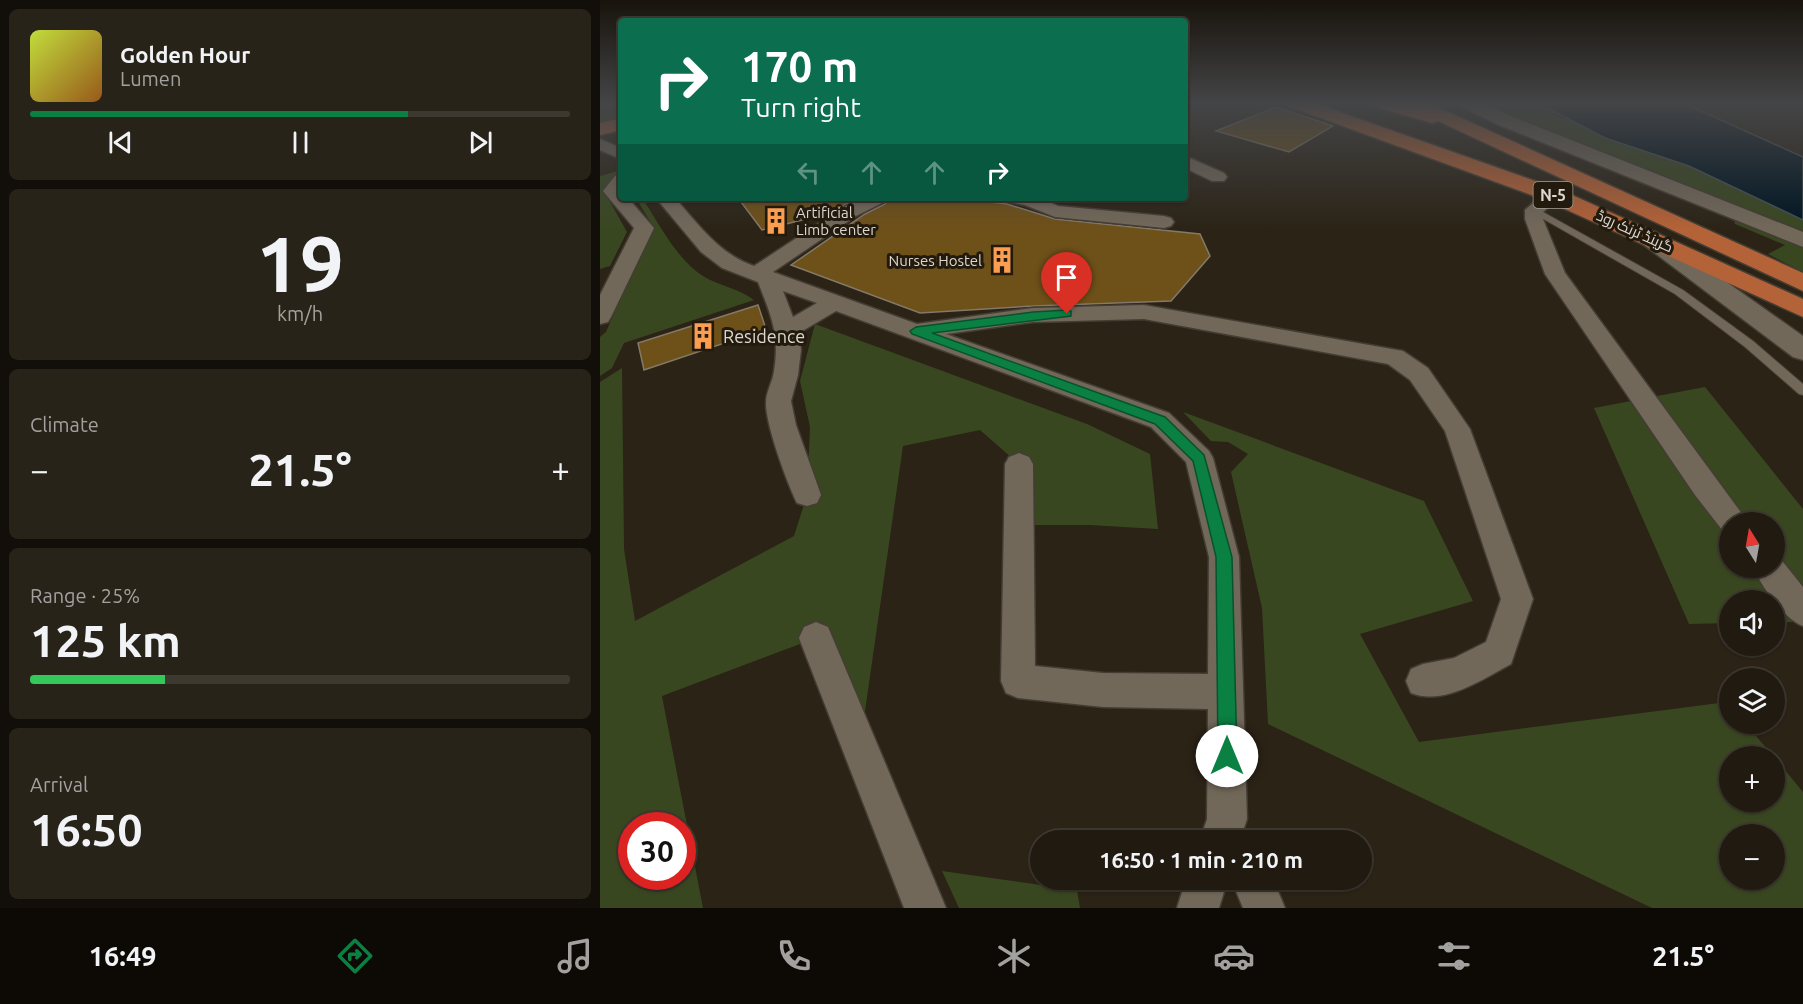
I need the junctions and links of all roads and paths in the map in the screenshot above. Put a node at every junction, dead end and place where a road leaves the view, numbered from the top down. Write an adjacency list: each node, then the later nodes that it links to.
1 (600, 144): 6 (street)
2 (1416, 144): 7 (highway, گرینڈ ٹرنک روڈ / N-5)
3 (1432, 144): 7 (highway)
4 (1503, 144): 25 (highway, گرینڈ ٹرنک روڈ / N-5)
5 (1564, 144): 22 (main road)
6 (618, 153)
7 (1444, 154): 11 (highway, گرینڈ ٹرنک روڈ / N-5)
8 (1188, 162): 9 (street)
9 (1218, 177)
10 (618, 184): 12 (street)
11 (1553, 195): 18 (street); 21 (highway, گرینڈ ٹرنک روڈ / N-5)
12 (618, 198)
13 (621, 201): 28 (street)
14 (668, 201): 24 (street)
15 (872, 201): 24 (street)
16 (1030, 201): 19 (street)
17 (1084, 201): 19 (street)
18 (1534, 210): 33 (lane); 36 (street)
19 (1071, 212): 20 (street)
20 (1164, 222)
21 (1648, 237): 23 (highway, گرینڈ ٹرنک روڈ / N-5); 32 (main road)
22 (1803, 240)
23 (1719, 270): 27 (highway, گرینڈ ٹرنک روڈ / N-5); 31 (main road)
24 (761, 275): 26 (street); 29 (street)
25 (1803, 282)
26 (835, 302): 29 (street); 30 (street)
27 (1803, 309)
28 (600, 317)
29 (787, 330): 35 (street)
30 (916, 331): 40 (street); 41 (street)
31 (1803, 333)
32 (1803, 350)
33 (1803, 391)
34 (1019, 464): 41 (street)
35 (807, 495)
36 (1725, 512)
37 (1777, 578): 38 (street)
38 (1803, 611)
39 (816, 638): 45 (street)
40 (1423, 681)
41 (1227, 692): 42 (street)
42 (1228, 830)
43 (1204, 890): 46 (street)
44 (1257, 890): 47 (street)
45 (925, 908)
46 (1198, 908)
47 (1264, 908)

